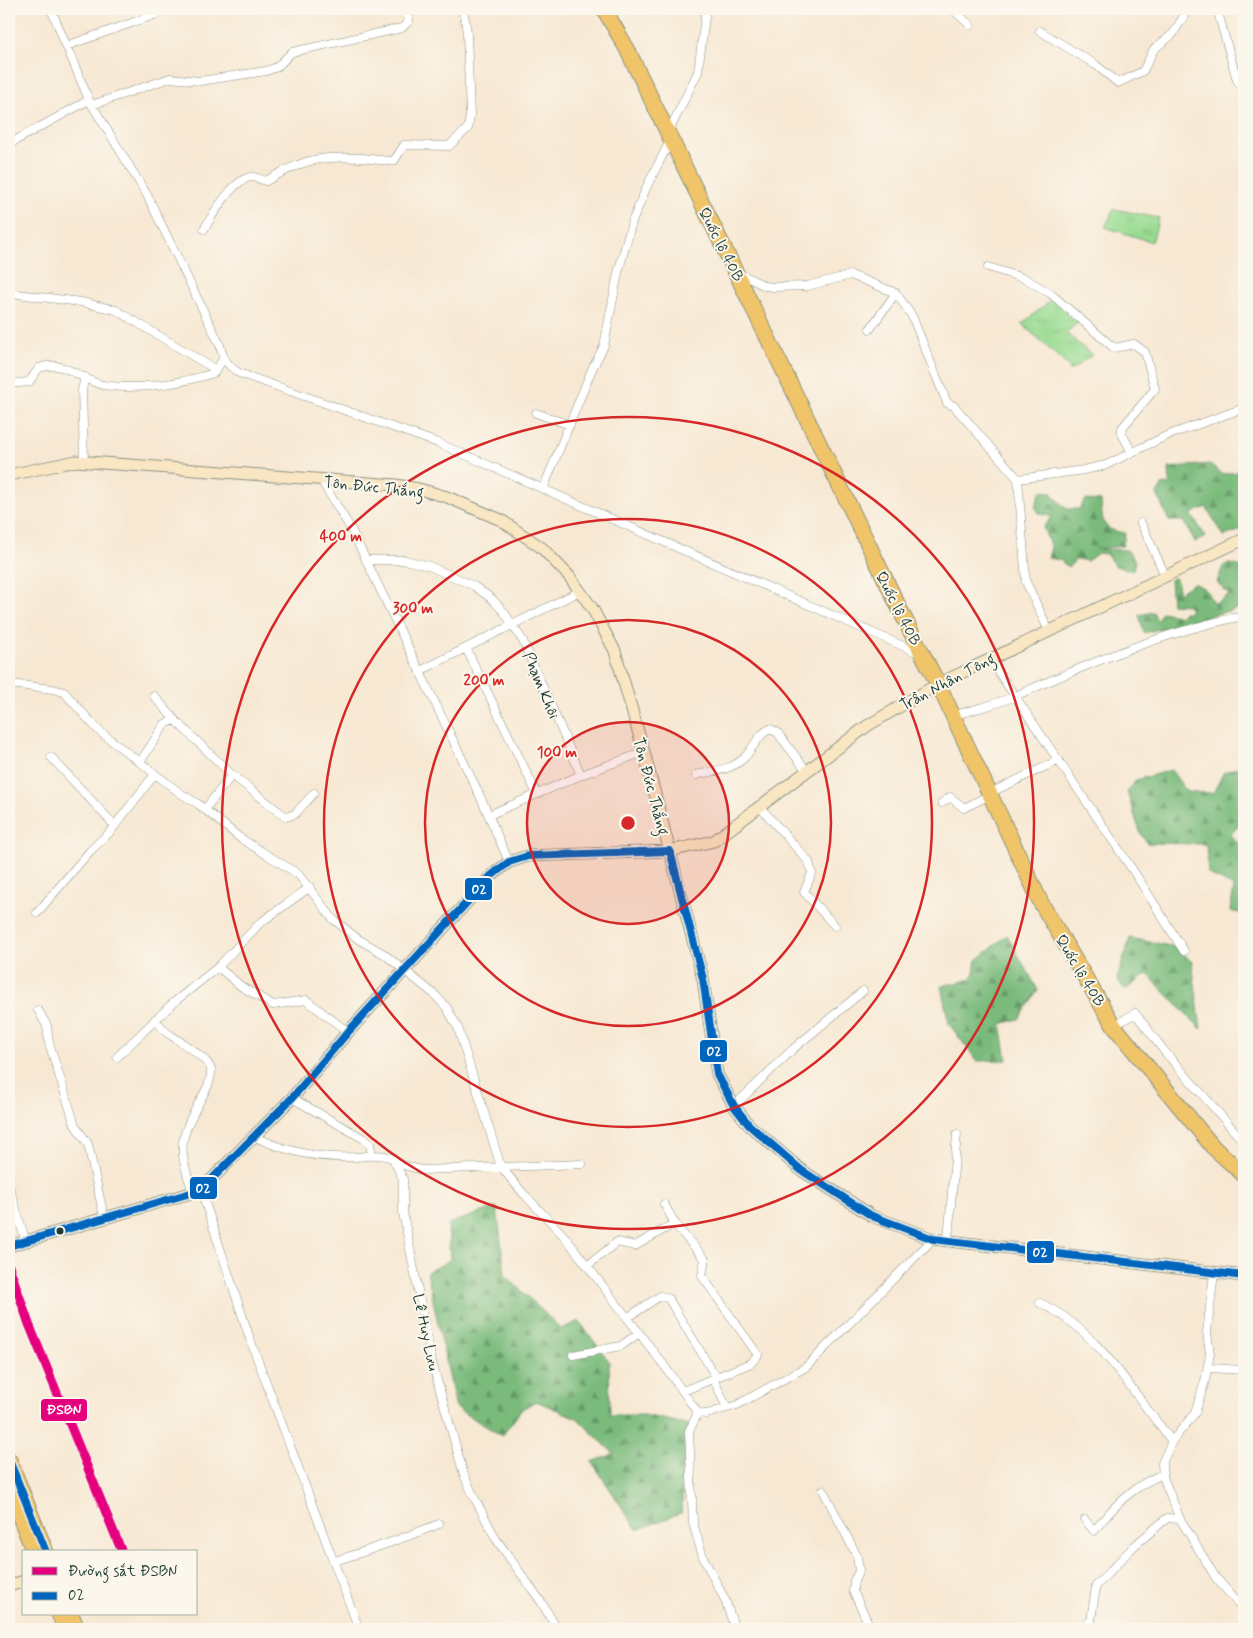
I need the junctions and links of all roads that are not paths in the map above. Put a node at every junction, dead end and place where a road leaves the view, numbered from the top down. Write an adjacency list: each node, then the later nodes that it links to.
1 (51, 9): 12 (street)
2 (171, 9): 12 (street)
3 (408, 9): 14 (street)
4 (463, 9): 17 (street)
5 (604, 9): 15 (highway, Quốc lộ 40B)
6 (706, 9): 15 (street)
7 (952, 9): 10 (street)
8 (1188, 9): 11 (street)
9 (1217, 9): 13 (street)
10 (970, 25)
11 (1040, 31)
12 (66, 46): 14 (street)
13 (1244, 89)
14 (91, 103): 16 (street); 23 (street)
15 (669, 138): 19 (highway, Quốc lộ 40B); 29 (street)
16 (9, 144)
17 (204, 229)
18 (988, 267): 30 (street)
19 (735, 271): 21 (street); 45 (highway, Quốc lộ 40B)
20 (9, 293): 24 (street)
21 (896, 293): 22 (street); 33 (street)
22 (870, 329)
23 (223, 359): 24 (street); 35 (street)
24 (216, 370): 25 (street)
25 (85, 377): 26 (street); 31 (street)
26 (9, 384)
27 (1244, 408): 30 (street)
28 (536, 412): 29 (street)
29 (570, 425): 35 (street)
30 (1132, 452): 33 (street)
31 (84, 462): 32 (main road, Tôn Đức Thắng); 34 (main road, Tôn Đức Thắng)
32 (9, 475)
33 (1018, 479): 43 (street)
34 (321, 480): 38 (street); 40 (main road, Tôn Đức Thắng)
35 (544, 489): 45 (street)
36 (1141, 523): 39 (street)
37 (1244, 539): 39 (main road, Trần Nhân Tông)
38 (366, 560): 42 (street, Phạm Khôi); 47 (street)
39 (1165, 574): 43 (main road, Trần Nhân Tông)
40 (580, 591): 42 (street); 54 (main road, Tôn Đức Thắng)
41 (1244, 616): 51 (street)
42 (512, 625): 44 (street); 61 (street, Phạm Khôi)
43 (1049, 631): 46 (main road, Trần Nhân Tông)
44 (466, 648): 47 (street); 64 (street)
45 (922, 655): 49 (highway, Quốc lộ 40B)
46 (989, 658): 49 (main road, Trần Nhân Tông); 51 (street)
47 (420, 671): 69 (street)
48 (9, 684): 57 (street)
49 (938, 684): 52 (highway, Quốc lộ 40B); 58 (main road, Trần Nhân Tông)
50 (154, 696): 53 (street)
51 (1014, 697): 52 (street); 56 (street)
52 (953, 716): 65 (highway, Quốc lộ 40B)
53 (175, 720): 57 (street); 60 (street)
54 (644, 752): 61 (street); 71 (main road, Tôn Đức Thắng)
55 (52, 758): 70 (street)
56 (1059, 760): 65 (street); 76 (street)
57 (140, 762): 59 (street)
58 (806, 770): 62 (street); 67 (main road, Trần Nhân Tông)
59 (155, 774): 68 (street); 70 (street)
60 (232, 774): 63 (street); 68 (street)
61 (581, 775): 64 (street)
62 (696, 775)
63 (314, 793)
64 (537, 794): 69 (street)
65 (990, 794): 66 (street); 82 (highway, Quốc lộ 40B)
66 (942, 803)
67 (759, 806): 71 (main road, Trần Nhân Tông); 75 (street)
68 (205, 809): 73 (street)
69 (489, 816): 72 (street)
70 (115, 826): 74 (street)
71 (670, 851): 72 (main road, Trần Nhân Tông); 86 (main road, Tôn Đức Thắng)
72 (509, 862): 78 (main road)
73 (310, 887): 77 (street); 78 (street)
74 (37, 913)
75 (835, 926)
76 (1184, 951)
77 (218, 967): 81 (street); 83 (street)
78 (405, 970): 83 (main road); 93 (street)
79 (863, 991): 86 (street)
80 (38, 1010): 98 (street)
81 (155, 1019): 84 (street); 96 (street)
82 (1114, 1026): 89 (street); 94 (highway, Quốc lộ 40B)
83 (348, 1032): 85 (main road)
84 (116, 1057)
85 (292, 1098): 88 (main road); 90 (street)
86 (734, 1106): 101 (main road, Tôn Đức Thắng)
87 (957, 1134): 102 (street)
88 (253, 1136): 90 (street); 96 (main road)
89 (1244, 1142)
90 (372, 1156): 91 (street)
91 (395, 1163): 93 (street); 136 (street, Lê Huy Lưu)
92 (582, 1164): 93 (street)
93 (501, 1167): 104 (street)
94 (1244, 1175)
95 (9, 1186): 100 (street)
96 (197, 1191): 98 (main road); 127 (street)
97 (664, 1204): 99 (street)
98 (104, 1217): 100 (main road)
99 (676, 1223): 104 (street); 113 (street)
100 (25, 1239): 103 (main road)
101 (933, 1239): 102 (main road); 115 (street)
102 (948, 1239): 105 (main road)
103 (9, 1246)
104 (587, 1266): 108 (street)
105 (1214, 1273): 106 (main road); 111 (street)
106 (1244, 1276)
107 (1040, 1303): 117 (street)
108 (627, 1318): 109 (street); 113 (street)
109 (639, 1333): 110 (street); 114 (street)
110 (573, 1355)
111 (1208, 1368): 112 (street); 117 (street)
112 (1244, 1370)
113 (715, 1377): 114 (street); 115 (street)
114 (683, 1391): 116 (street)
115 (727, 1408): 116 (street)
116 (698, 1413): 137 (street)
117 (1172, 1441): 119 (street)
118 (9, 1460): 126 (highway)
119 (1163, 1474): 122 (street); 123 (street)
120 (9, 1489): 125 (highway)
121 (823, 1490): 138 (street)
122 (1180, 1519): 130 (street); 139 (street)
123 (1085, 1520)
124 (439, 1524): 127 (street)
125 (33, 1550)
126 (45, 1550)
127 (334, 1561): 135 (street)
128 (22, 1582): 129 (main road)
129 (9, 1586)
130 (1244, 1610)
131 (61, 1616): 133 (highway)
132 (72, 1616): 134 (highway)
133 (66, 1629)
134 (77, 1629)
135 (359, 1629)
136 (557, 1629)
137 (735, 1629)
138 (870, 1629)
139 (1078, 1629)

